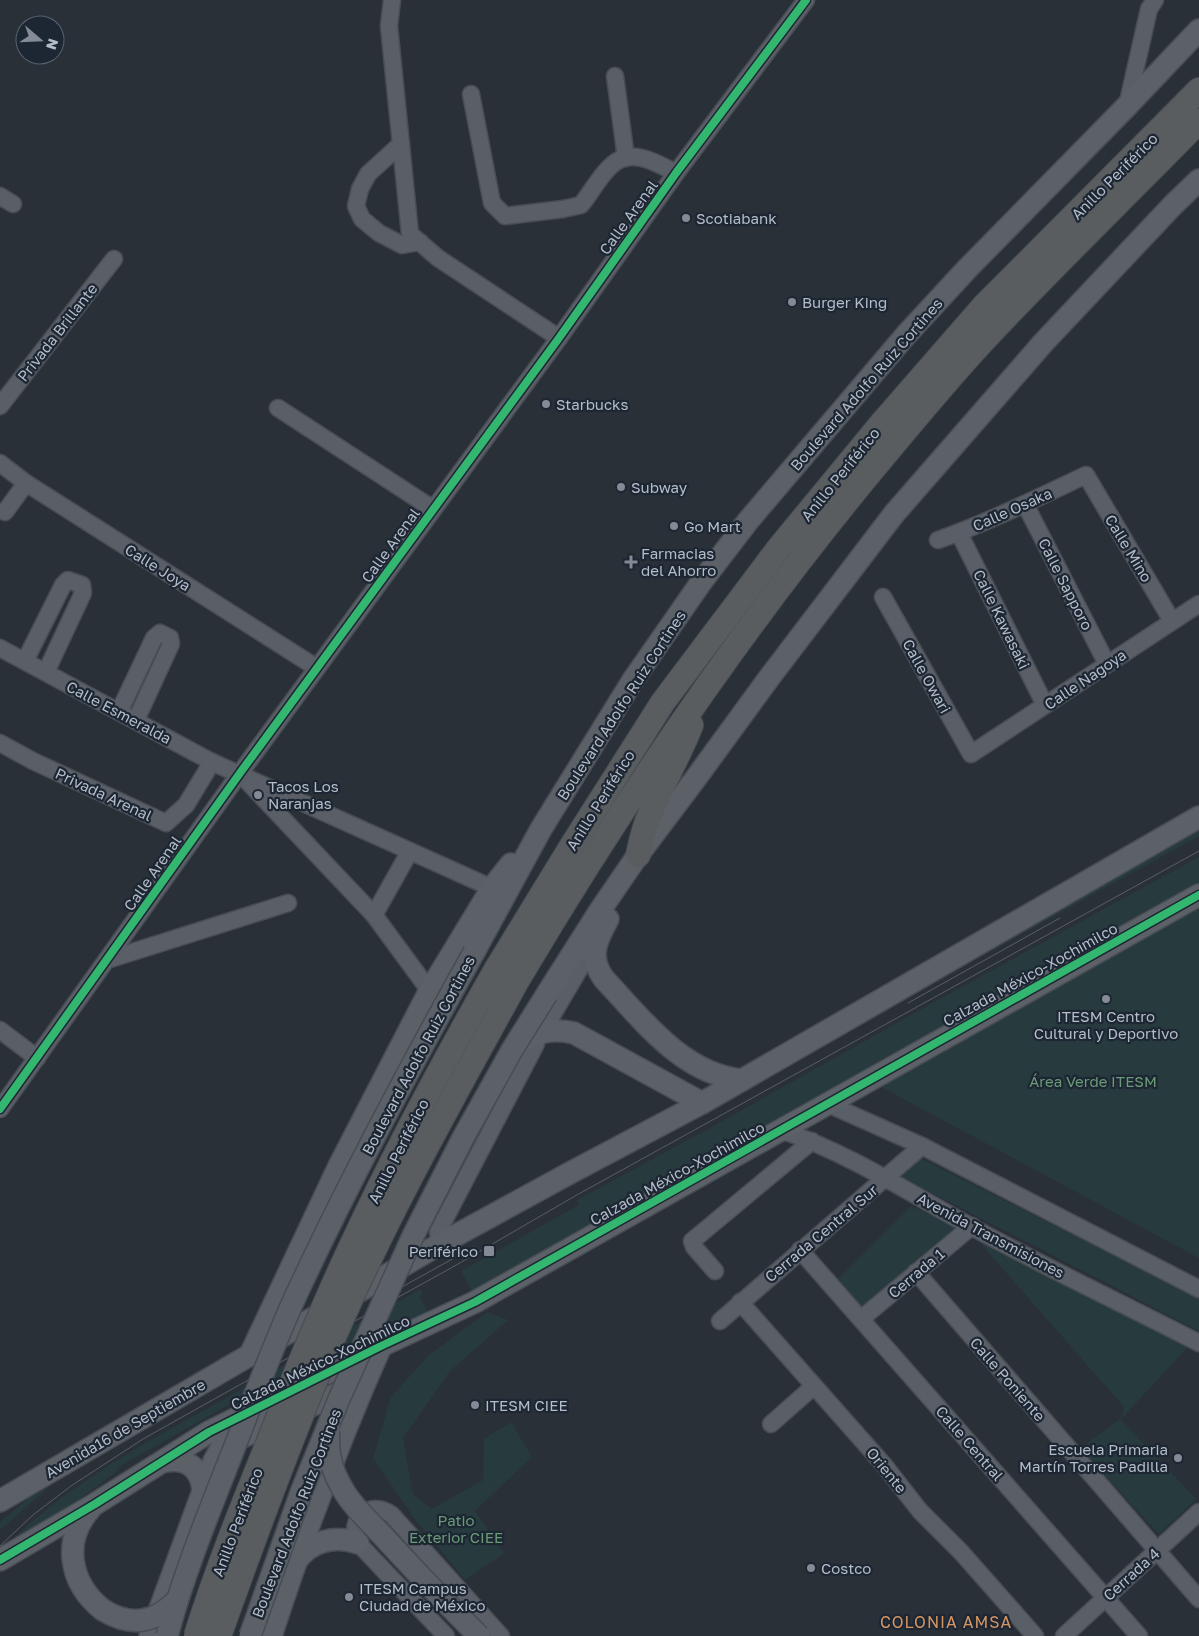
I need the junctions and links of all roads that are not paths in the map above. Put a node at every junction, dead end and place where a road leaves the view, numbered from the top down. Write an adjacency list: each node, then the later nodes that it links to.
1 (392, 0): 10 (street)
2 (806, 0): 12 (street, Calle Arenal)
3 (1155, 0): 8 (street)
4 (1199, 30): 8 (main road, Boulevard Adolfo Ruiz Cortines)
5 (615, 76): 11 (street)
6 (1199, 90): 100 (highway, Anillo Periférico, bridge)
7 (471, 94): 11 (street)
8 (1127, 106): 44 (main road, Boulevard Adolfo Ruiz Cortines)
9 (1199, 121): 35 (highway, Anillo Periférico)
10 (401, 144): 14 (street); 14 (street)
11 (626, 158): 12 (street)
12 (676, 173): 16 (street, Calle Arenal)
13 (1199, 180): 46 (main road, Boulevard Adolfo Ruiz Cortines)
14 (420, 242): 16 (street)
15 (114, 259): 17 (street, Privada Brillante)
16 (559, 338): 23 (street, Calle Arenal)
17 (0, 406)
18 (278, 408): 23 (street)
19 (0, 463): 21 (street, Calle Joya)
20 (1086, 475): 22 (street, Calle Osaka); 29 (street, Calle Mino)
21 (26, 483): 24 (street); 33 (street, Calle Joya)
22 (1024, 504): 25 (street, Calle Osaka); 32 (street, Calle Sapporo)
23 (433, 509): 33 (street, Calle Arenal)
24 (5, 512)
25 (959, 532): 26 (street, Calle Osaka); 36 (street, Calle Kawasaki)
26 (938, 540)
27 (883, 598): 40 (street, Calle Owari)
28 (1199, 604): 29 (street, Calle Nagoya)
29 (1172, 621): 32 (street, Calle Nagoya)
30 (0, 648): 31 (street, Calle Esmeralda)
31 (25, 661): 34 (street, Calle Esmeralda); 34 (street)
32 (1107, 664): 36 (street, Calle Nagoya)
33 (317, 668): 42 (street, Calle Arenal)
34 (46, 672): 37 (street, Calle Esmeralda)
35 (705, 688): 46 (highway); 101 (highway, Anillo Periférico, bridge)
36 (1045, 705): 40 (street, Calle Nagoya)
37 (119, 712): 38 (street, Calle Esmeralda); 38 (street)
38 (136, 720): 41 (street, Calle Esmeralda)
39 (0, 743): 41 (street, Privada Arenal)
40 (971, 754)
41 (212, 762): 42 (street, Calle Esmeralda)
42 (240, 774): 45 (street, Calle Esmeralda); 51 (street, Calle Esmeralda); 53 (street, Calle Arenal)
43 (1199, 817): 61 (main road)
44 (541, 828): 48 (main road); 55 (main road, Boulevard Adolfo Ruiz Cortines, bridge)
45 (410, 851): 48 (street, Calle Esmeralda); 51 (street)
46 (638, 855): 47 (main road, Boulevard Adolfo Ruiz Cortines)
47 (623, 877): 52 (main road); 59 (main road, Boulevard Adolfo Ruiz Cortines, bridge)
48 (492, 888): 54 (main road)
49 (1199, 895): 63 (main road, Calzada México-Xochimilco)
50 (288, 903): 53 (street)
51 (374, 915): 54 (street, Calle Esmeralda)
52 (598, 938): 56 (street); 61 (main road)
53 (107, 960): 60 (street, Calle Arenal)
54 (430, 990): 55 (street, Calle Esmeralda); 80 (main road)
55 (442, 1009): 96 (main road, Boulevard Adolfo Ruiz Cortines, bridge)
56 (550, 1019)
57 (0, 1030): 60 (street)
58 (536, 1044): 70 (street)
59 (512, 1050): 62 (main road); 83 (main road, Boulevard Adolfo Ruiz Cortines, bridge)
60 (37, 1058): 64 (street, Calle Arenal)
61 (742, 1080): 62 (main road)
62 (702, 1103): 70 (main road)
63 (828, 1104): 65 (main road, Calzada México-Xochimilco); 67 (street)
64 (0, 1109)
65 (781, 1130): 66 (street, Avenida Transmisiones); 79 (main road, Calzada México-Xochimilco)
66 (812, 1141): 68 (street, Avenida Transmisiones); 72 (street)
67 (922, 1146): 68 (street, Cerrada Central Sur); 74 (street)
68 (886, 1178): 69 (street, Avenida Transmisiones); 71 (street, Cerrada Central Sur)
69 (972, 1226): 73 (street, Cerrada 1); 78 (street, Avenida Transmisiones)
70 (440, 1244): 80 (main road)
71 (800, 1250): 75 (street, Cerrada Central Sur); 76 (street, Calle Central)
72 (715, 1271)
73 (916, 1272): 76 (street, Cerrada 1); 91 (street, Calle Poniente)
74 (1199, 1289)
75 (740, 1302): 77 (street, Cerrada Central Sur); 81 (street, Oriente)
76 (861, 1319): 94 (street, Calle Central)
77 (720, 1321)
78 (1199, 1344)
79 (381, 1346): 82 (main road, Boulevard Adolfo Ruiz Cortines); 85 (main road, Calzada México-Xochimilco)
80 (250, 1355): 87 (main road, Avenida16 de Septiembre)
81 (814, 1386): 84 (street); 106 (street, Oriente)
82 (358, 1396): 86 (main road, Boulevard Adolfo Ruiz Cortines); 93 (main road, Boulevard Adolfo Ruiz Cortines)
83 (329, 1422): 97 (main road, bridge); 102 (main road, Boulevard Adolfo Ruiz Cortines, bridge)
84 (771, 1424)
85 (162, 1462): 86 (main road); 88 (main road, Calzada México-Xochimilco)
86 (202, 1492): 98 (main road, Boulevard Adolfo Ruiz Cortines)
87 (0, 1501)
88 (95, 1504): 92 (main road, Calzada México-Xochimilco); 96 (main road, bridge)
89 (1199, 1512): 91 (street, Cerrada 4)
90 (358, 1543): 93 (main road); 97 (street); 104 (street)
91 (1157, 1550): 94 (street, Cerrada 4); 95 (street, Calle Poniente)
92 (0, 1560)
93 (295, 1563): 103 (main road, Boulevard Adolfo Ruiz Cortines)
94 (1106, 1598): 107 (street, Cerrada 4); 108 (street, Calle Central)
95 (1199, 1599)
96 (177, 1600): 99 (main road, Boulevard Adolfo Ruiz Cortines, bridge)
97 (493, 1635): 105 (street)
98 (150, 1636)
99 (167, 1636)
100 (196, 1636)
101 (219, 1636)
102 (250, 1636)
103 (271, 1636)
104 (446, 1636)
105 (474, 1636)
106 (1035, 1636)
107 (1064, 1636)
108 (1139, 1636)

